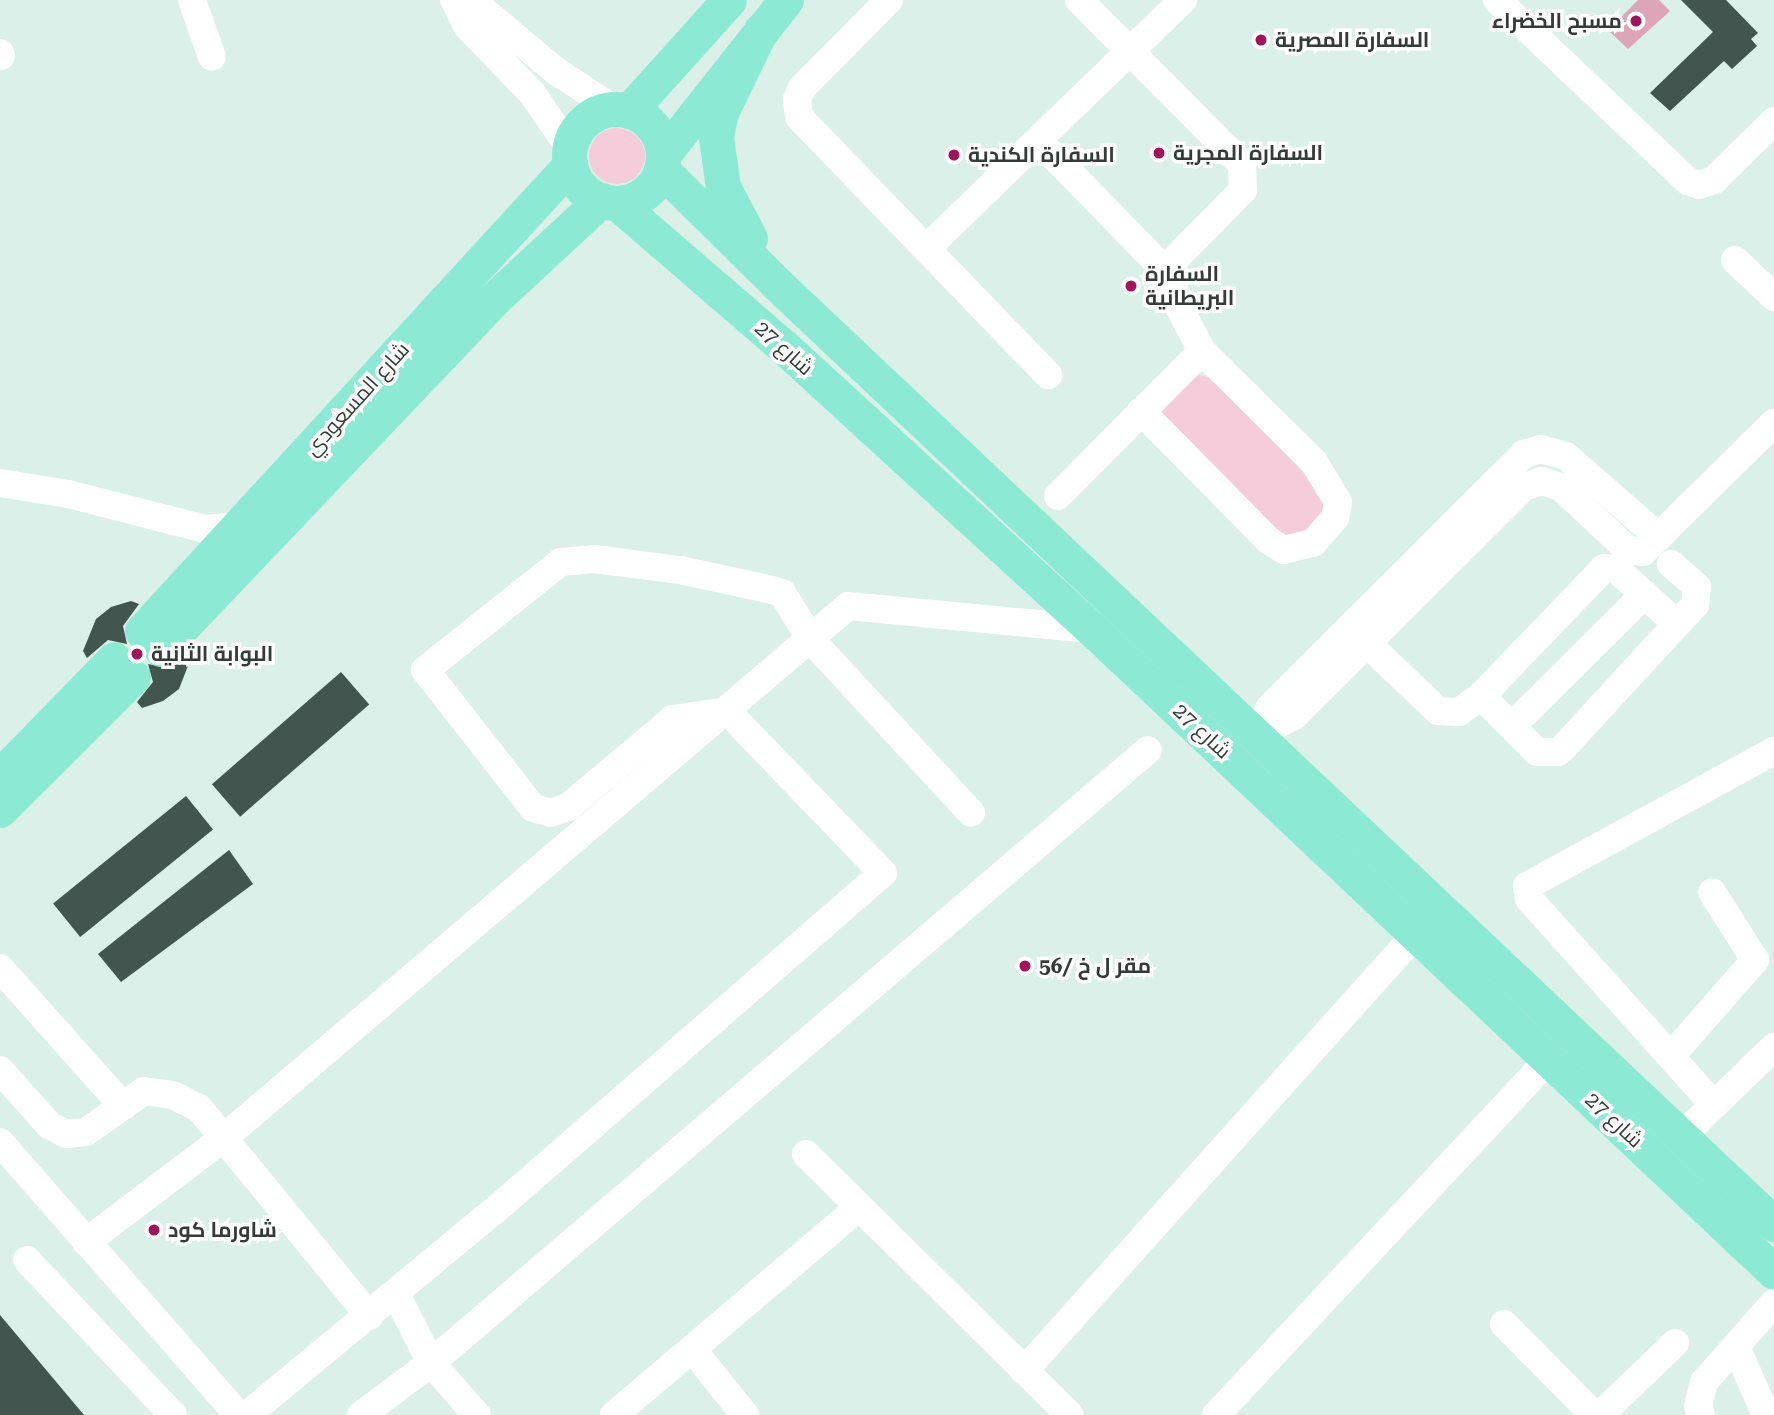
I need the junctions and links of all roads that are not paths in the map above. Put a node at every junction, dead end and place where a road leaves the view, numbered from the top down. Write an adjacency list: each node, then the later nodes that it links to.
1 (192, 0): 12 (street)
2 (454, 0): 16 (street)
3 (471, 0): 13 (street)
4 (729, 0): 13 (main road)
5 (786, 0): 10 (main road)
6 (889, 0): 19 (street)
7 (1079, 0): 11 (street)
8 (1183, 0): 11 (street)
9 (1497, 0): 14 (street)
10 (761, 30): 17 (main road); 22 (main road)
11 (1133, 53): 15 (street); 21 (street)
12 (212, 57)
13 (622, 110): 16 (main road); 17 (main road)
14 (1774, 121)
15 (1038, 140): 19 (street); 21 (street)
16 (570, 157): 18 (main road); 31 (main road, شارع المسعودي)
17 (662, 162): 18 (main road); 22 (main road, شارع 27)
18 (609, 202): 33 (main road, شارع المسعودي); 36 (main road, شارع 27)
19 (926, 249): 25 (street)
20 (1735, 260): 23 (street)
21 (1163, 272): 24 (street)
22 (776, 283): 42 (main road, شارع 27)
23 (1774, 297)
24 (1202, 351): 26 (street); 26 (street)
25 (1048, 375)
26 (1142, 411): 30 (street)
27 (1774, 423): 37 (street)
28 (0, 483): 29 (street)
29 (47, 493): 31 (street); 33 (street)
30 (1058, 496)
31 (242, 526): 33 (main road, شارع المسعودي)
32 (1671, 564): 35 (street)
33 (205, 566)
34 (1645, 594): 35 (street); 39 (street); 41 (street)
35 (1677, 624): 41 (street)
36 (1092, 629): 38 (street); 42 (main road, شارع 27)
37 (1357, 635): 39 (street); 42 (street)
38 (812, 641): 40 (street); 40 (street); 47 (street)
39 (1481, 696): 41 (street)
40 (727, 710): 58 (street); 67 (street)
41 (1511, 726)
42 (1245, 748): 48 (main road, شارع 27)
43 (1148, 750): 74 (street)
44 (1774, 751): 53 (street)
45 (0, 776): 46 (main road)
46 (0, 810)
47 (971, 813)
48 (1360, 856): 50 (main road, شارع 27); 59 (main road, شارع 27)
49 (1712, 892): 53 (street)
50 (1415, 935): 54 (main road, شارع 27); 75 (street)
51 (0, 968): 57 (street)
52 (1774, 1048): 56 (street)
53 (1671, 1056): 56 (street)
54 (1549, 1059): 66 (main road, شارع 27); 84 (street)
55 (0, 1070): 57 (street)
56 (1714, 1105): 59 (street)
57 (124, 1106): 58 (street)
58 (226, 1136): 64 (street); 69 (street)
59 (1681, 1138): 63 (main road, شارع 27)
60 (0, 1142): 64 (street)
61 (806, 1154): 62 (street)
62 (857, 1209): 72 (street); 75 (street)
63 (1774, 1224)
64 (86, 1242): 77 (street)
65 (27, 1260): 76 (street)
66 (1774, 1272)
67 (396, 1294): 69 (street); 74 (street)
68 (1774, 1303): 73 (street)
69 (369, 1316): 78 (street)
70 (1504, 1324): 85 (street)
71 (1675, 1343): 85 (street)
72 (692, 1349): 81 (street); 82 (street)
73 (1737, 1349): 86 (street); 87 (street)
74 (431, 1363): 79 (street); 80 (street)
75 (1024, 1371): 83 (street)
76 (173, 1415)
77 (238, 1415)
78 (247, 1415)
79 (361, 1415)
80 (477, 1415)
81 (614, 1415)
82 (745, 1415)
83 (1070, 1415)
84 (1216, 1415)
85 (1597, 1415)
86 (1701, 1415)
87 (1766, 1415)

